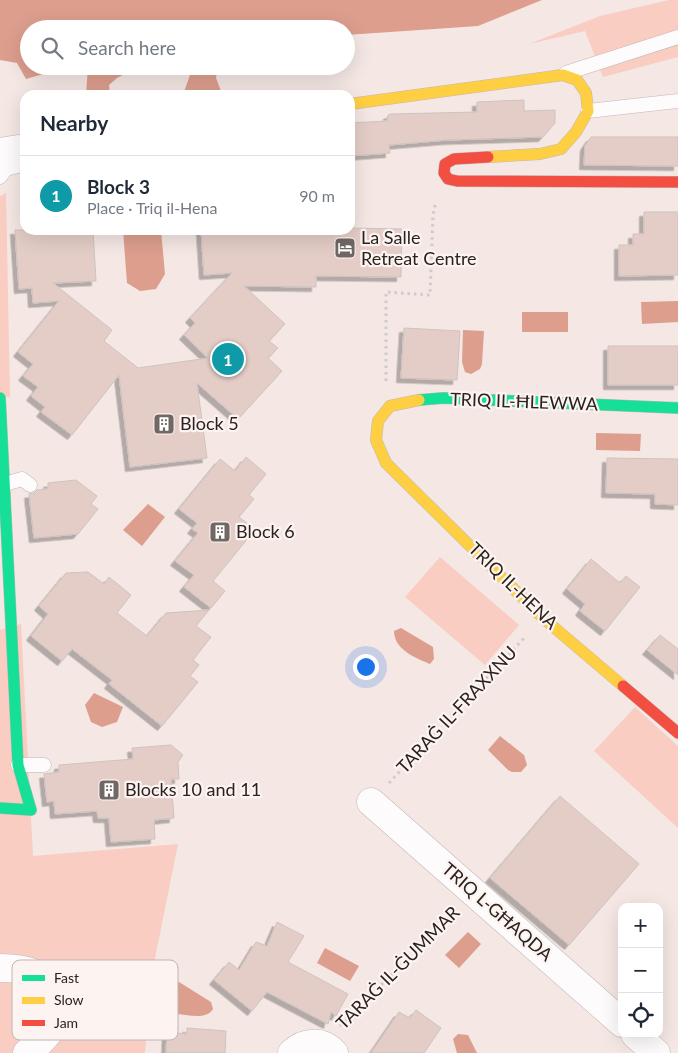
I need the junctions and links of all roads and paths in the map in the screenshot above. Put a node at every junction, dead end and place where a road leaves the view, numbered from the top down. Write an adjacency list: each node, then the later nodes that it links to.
1 (678, 37): 2 (lane)
2 (563, 74): 4 (street); 5 (street)
3 (678, 101): 5 (lane)
4 (355, 103)
5 (588, 110): 10 (street)
6 (20, 149): 7 (street)
7 (0, 152)
8 (20, 165): 9 (lane)
9 (0, 177)
10 (678, 182)
11 (433, 216): 13 (path)
12 (0, 398): 15 (street)
13 (390, 406): 14 (street, TRIQ IL-ĦLEWWA); 16 (street, TRIQ IL-HENA)
14 (678, 408)
15 (11, 485): 18 (street)
16 (544, 618): 17 (street, TRIQ IL-HENA); 20 (path, TARAĠ IL-FRAXXNU)
17 (678, 734)
18 (18, 765): 19 (lane); 21 (street)
19 (44, 765)
20 (371, 802): 22 (street, TRIQ L-GĦAQDA)
21 (0, 808)
22 (474, 892): 23 (street, TRIQ L-GĦAQDA); 26 (path, TARAĠ IL-ĠUMMAR)
23 (618, 1019)
24 (639, 1038): 29 (street)
25 (42, 1040): 27 (street)
26 (328, 1049): 28 (street)
27 (27, 1053)
28 (292, 1053)
29 (656, 1053)

